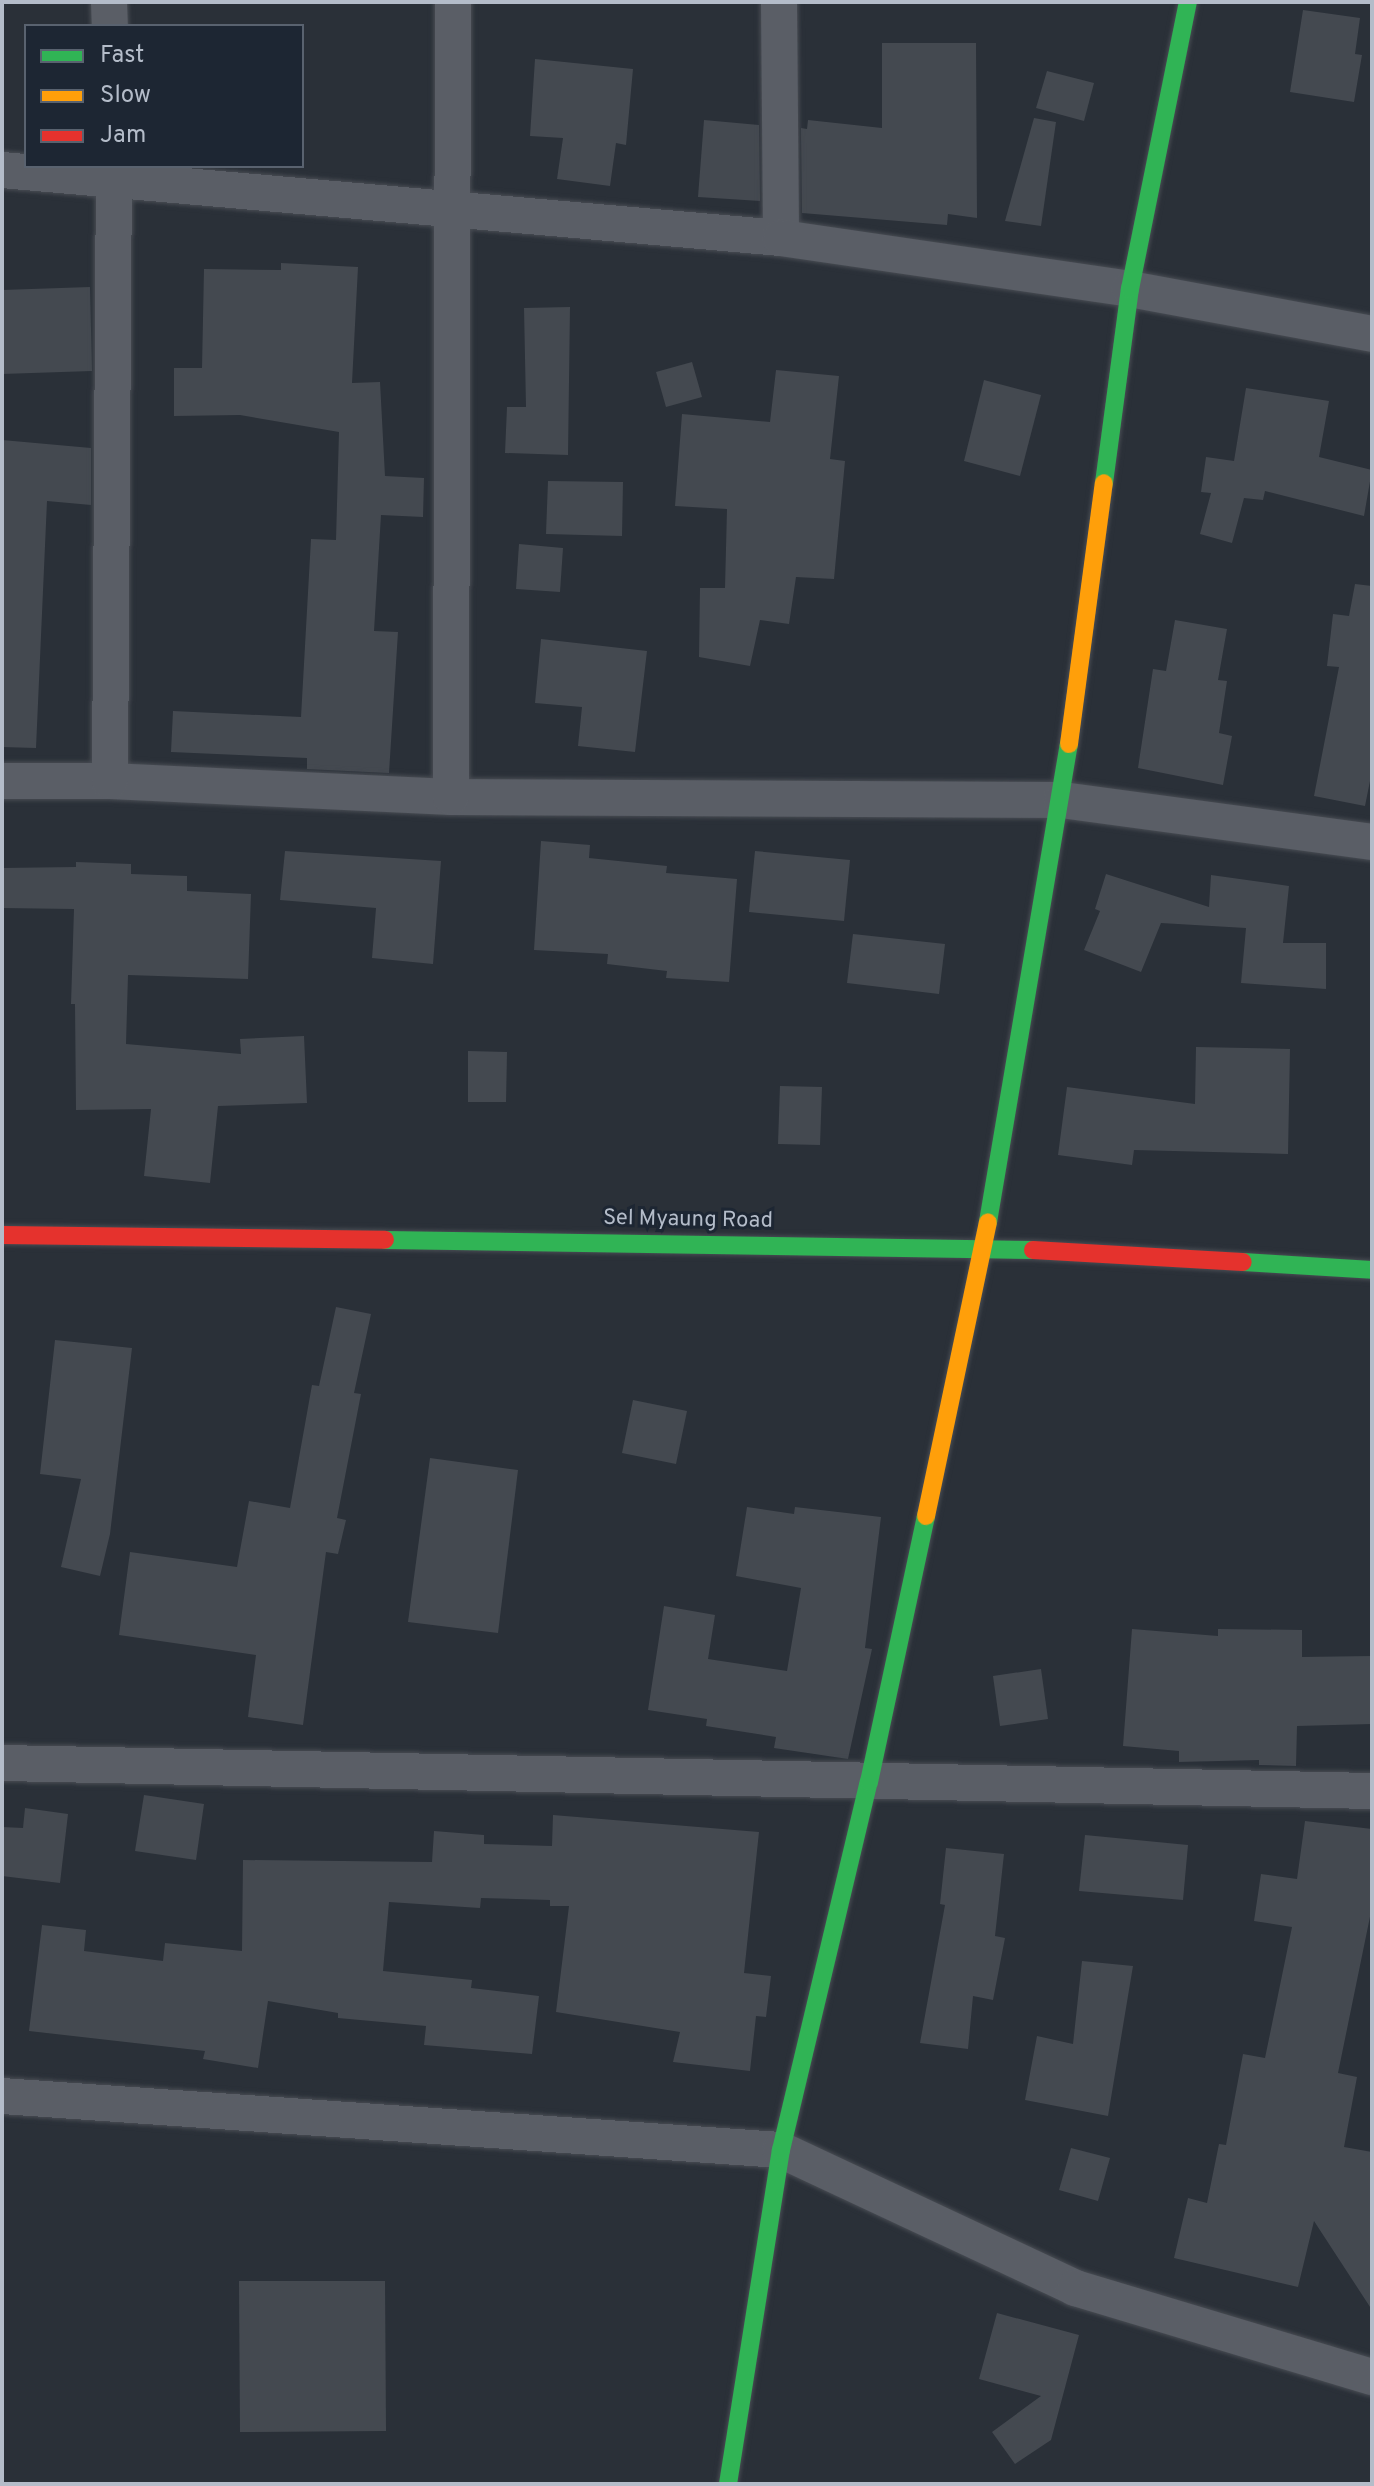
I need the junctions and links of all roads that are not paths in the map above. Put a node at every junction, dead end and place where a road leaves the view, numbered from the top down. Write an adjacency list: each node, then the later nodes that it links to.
1 (109, 2): 5 (street)
2 (453, 2): 8 (street)
3 (779, 2): 9 (street)
4 (1188, 2): 10 (street)
5 (110, 24)
6 (2, 170): 7 (street)
7 (114, 173): 8 (street); 13 (street)
8 (454, 210): 9 (street); 14 (street)
9 (781, 238): 10 (street)
10 (1130, 289): 11 (street); 15 (street)
11 (1372, 334)
12 (2, 781): 13 (street)
13 (110, 781): 14 (street)
14 (451, 797): 15 (street)
15 (1062, 800): 16 (street); 18 (street)
16 (1372, 842)
17 (2, 1235): 18 (street, Sel Myaung Road)
18 (984, 1247): 19 (street, Sel Myaung Road); 21 (street)
19 (1372, 1270)
20 (2, 1763): 21 (street)
21 (869, 1782): 22 (street); 24 (street)
22 (1372, 1791)
23 (2, 2096): 24 (street)
24 (781, 2150): 25 (street); 26 (street)
25 (1372, 2377)
26 (728, 2484)

